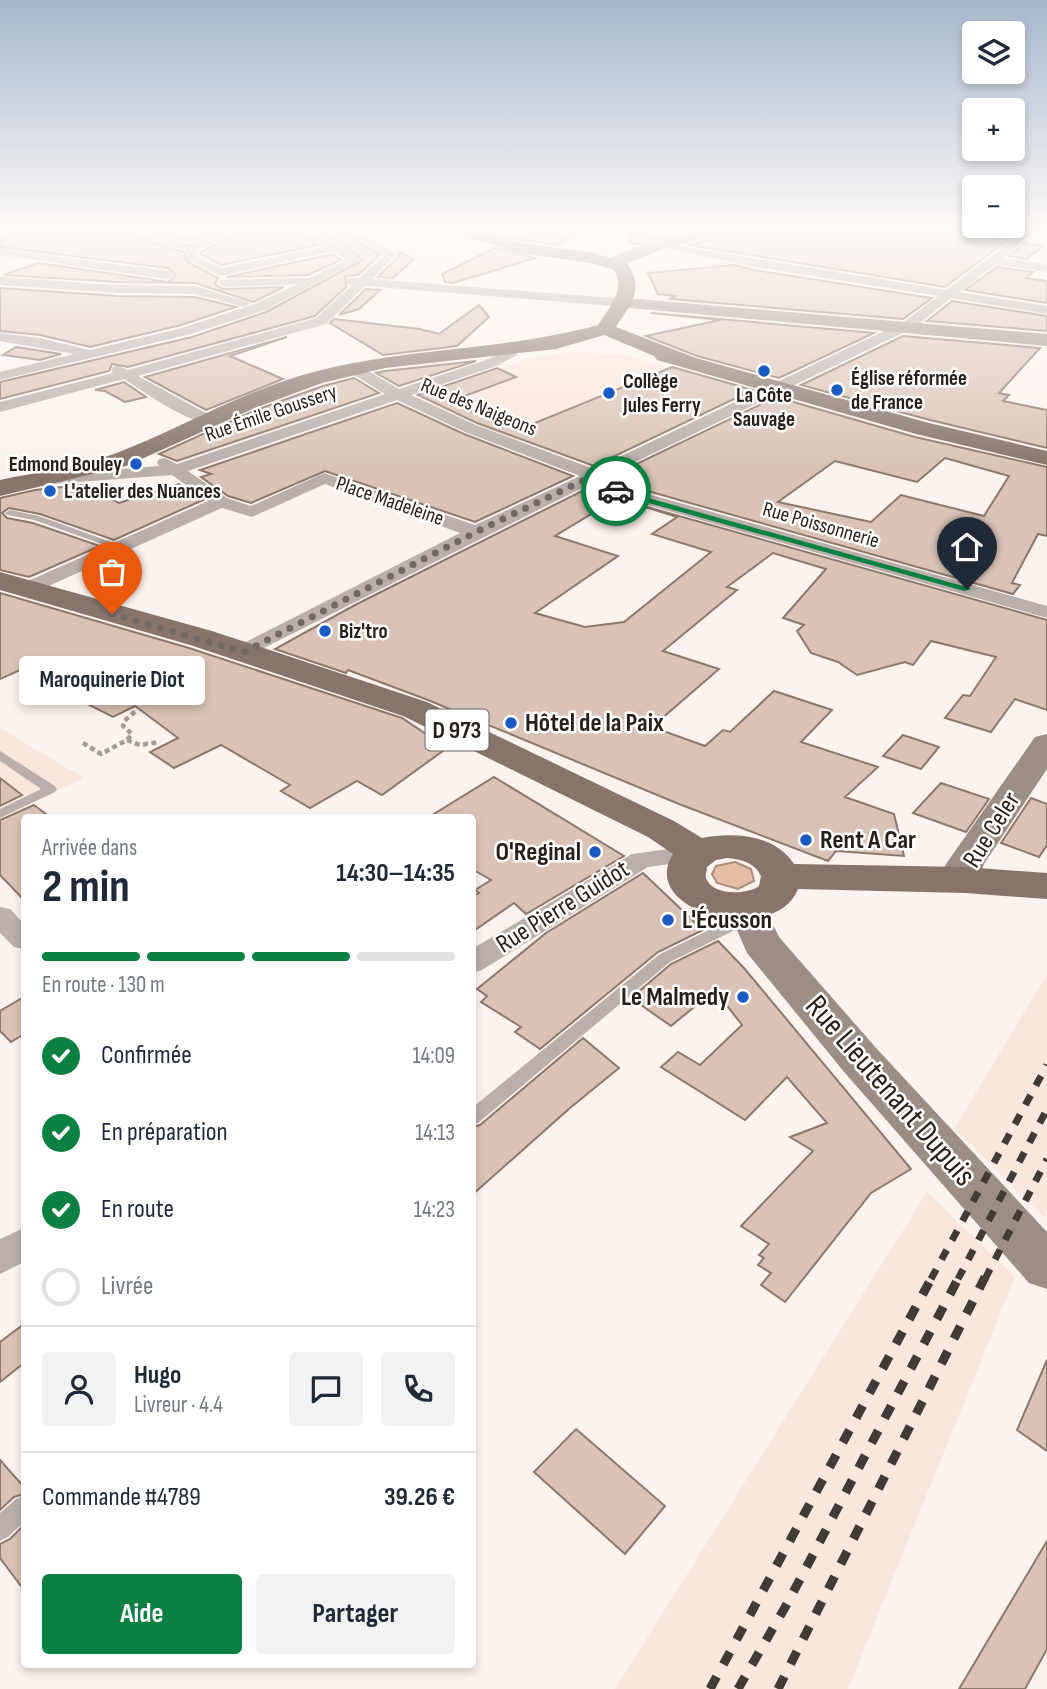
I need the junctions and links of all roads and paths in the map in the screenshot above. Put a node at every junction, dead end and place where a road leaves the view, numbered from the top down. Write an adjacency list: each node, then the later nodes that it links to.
1 (252, 310): 11 (street)
2 (332, 310): 14 (street)
3 (620, 310): 7 (main road)
4 (704, 310): 6 (street)
5 (926, 310): 6 (street)
6 (902, 327): 9 (street); 16 (street)
7 (606, 329): 10 (main road); 12 (main road)
8 (0, 337): 11 (street)
9 (1047, 340)
10 (512, 348): 12 (main road); 13 (main road); 17 (street, Rue Émile Goussery)
11 (91, 354): 14 (street); 15 (street)
12 (688, 362): 16 (main road)
13 (353, 369): 17 (street, Rue des Naigeons); 19 (main road)
14 (127, 374): 18 (street); 19 (street)
15 (0, 376)
16 (779, 387): 21 (main road); 23 (street)
17 (397, 394): 22 (street, Rue Émile Goussery); 23 (street, Rue des Naigeons)
18 (0, 407)
19 (209, 419): 20 (main road)
20 (146, 450): 22 (street, Place Madeleine); 24 (main road)
21 (1047, 458)
22 (175, 470): 24 (street, Rue Émile Goussery); 26 (street, Place Madeleine)
23 (588, 478): 28 (street); 31 (street, Rue Poissonnerie)
24 (33, 481): 25 (main road)
25 (0, 488)
26 (221, 502): 28 (street, Place Madeleine); 29 (street)
27 (10, 513): 29 (lane)
28 (476, 532): 32 (street, Place Madeleine)
29 (120, 547): 30 (street)
30 (13, 585): 32 (main road, D 973)
31 (1047, 612)
32 (244, 652): 40 (main road, D 973)
33 (136, 711): 34 (path)
34 (127, 740): 35 (path); 36 (path)
35 (159, 742)
36 (83, 743)
37 (1047, 744): 42 (street, Rue Celer)
38 (0, 755): 39 (lane)
39 (0, 814)
40 (698, 853): 41 (main road); 45 (main road); 47 (street, Rue Pierre Guidot)
41 (781, 876): 42 (main road); 45 (main road)
42 (965, 880): 43 (main road)
43 (1047, 886)
44 (0, 916): 46 (street)
45 (749, 916): 48 (lane); 51 (street, Rue Lieutenant Dupuis)
46 (21, 937)
47 (476, 961)
48 (476, 1115)
49 (21, 1244): 50 (street)
50 (0, 1258)
51 (1047, 1267)
52 (21, 1510): 53 (lane)
53 (0, 1529)

